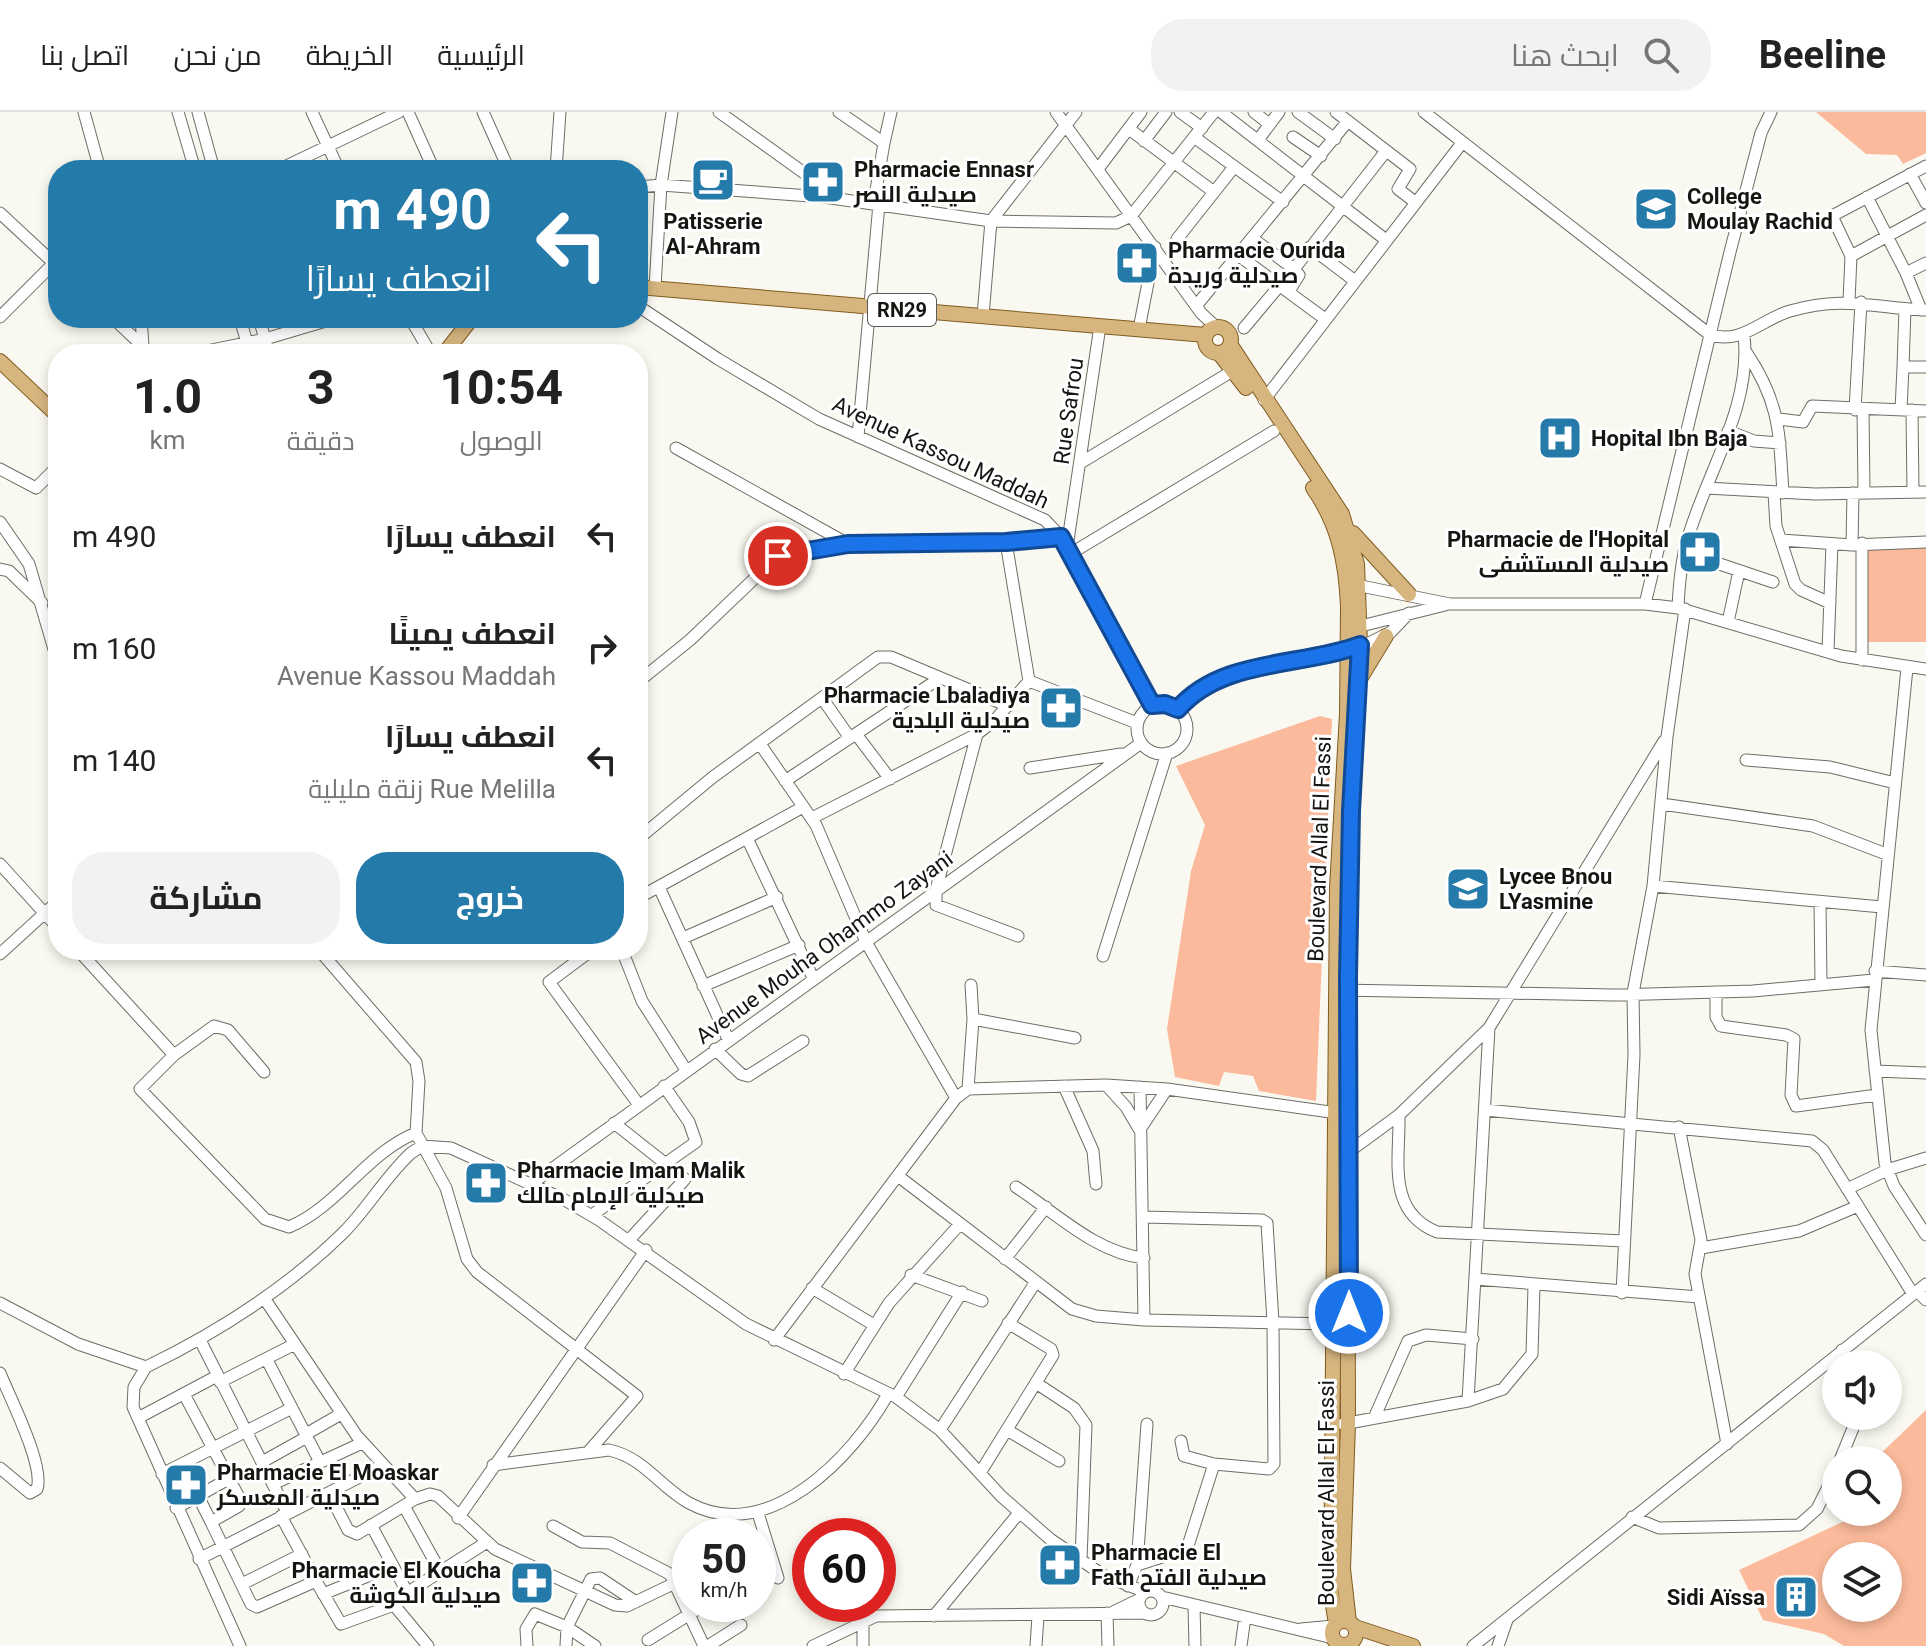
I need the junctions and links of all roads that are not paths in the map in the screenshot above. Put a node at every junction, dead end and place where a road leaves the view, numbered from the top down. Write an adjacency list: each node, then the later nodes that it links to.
1 (84, 112): 41 (street)
2 (178, 112): 42 (street)
3 (198, 112): 43 (street)
4 (312, 112): 38 (street)
5 (399, 112): 38 (street)
6 (408, 112): 46 (street)
7 (483, 112): 47 (street)
8 (560, 112): 48 (street)
9 (672, 112): 55 (street)
10 (719, 112): 58 (street)
11 (839, 112): 36 (street)
12 (891, 112): 36 (street)
13 (1056, 112): 29 (street)
14 (1076, 112): 29 (street)
15 (1141, 112): 27 (street); 30 (street)
16 (1166, 112): 27 (street)
17 (1180, 112): 31 (street)
18 (1214, 112): 31 (street)
19 (1221, 112): 34 (street)
20 (1254, 112): 28 (street)
21 (1279, 112): 28 (street)
22 (1298, 112): 33 (street)
23 (1336, 112): 26 (street)
24 (1424, 112): 37 (street)
25 (1771, 112): 102 (street)
26 (1348, 121): 33 (street); 39 (street)
27 (1157, 124): 35 (street)
28 (1269, 124): 34 (street)
29 (1066, 125): 52 (street); 68 (street)
30 (1129, 129): 35 (street); 52 (street)
31 (1198, 133): 49 (street); 51 (street)
32 (1293, 137): 40 (street)
33 (1335, 139): 40 (street)
34 (1258, 140): 54 (street)
35 (1144, 141): 49 (street)
36 (884, 143): 63 (street)
37 (1462, 143): 61 (street); 102 (street)
38 (328, 146): 44 (street); 45 (street)
39 (1386, 151): 61 (street); 64 (street)
40 (1321, 156): 54 (street)
41 (97, 160)
42 (192, 160)
43 (211, 160)
44 (299, 160)
45 (334, 160)
46 (430, 160)
47 (505, 160)
48 (557, 160)
49 (1173, 162): 57 (street); 67 (street)
50 (1926, 166): 53 (street)
51 (1234, 167): 57 (street); 60 (street)
52 (1098, 169): 67 (street)
53 (1910, 174): 59 (street); 62 (street)
54 (1304, 176): 60 (street); 64 (street)
55 (661, 185): 56 (street); 58 (street); 84 (street)
56 (648, 186)
57 (1214, 192): 71 (street)
58 (824, 197): 63 (street)
59 (1867, 197): 69 (street); 77 (street)
60 (1283, 202): 70 (street)
61 (1415, 202): 72 (street)
62 (1926, 203)
63 (879, 204): 68 (street); 87 (street)
64 (1343, 206): 72 (street); 74 (street)
65 (0, 213): 76 (street)
66 (1926, 215): 69 (street)
67 (1131, 216): 68 (street); 73 (street)
68 (991, 221): 92 (street)
69 (1886, 236): 77 (street); 81 (street)
70 (1252, 238): 75 (street); 79 (street)
71 (1177, 239)
72 (1386, 240): 82 (street)
73 (1155, 247): 89 (street); 101 (street)
74 (1310, 247): 79 (street); 82 (street)
75 (1238, 255): 85 (street); 89 (street)
76 (48, 256)
77 (1851, 256): 86 (street)
78 (1926, 263): 81 (street)
79 (1294, 269): 85 (street)
80 (48, 271): 93 (street)
81 (1906, 273): 90 (street)
82 (1355, 281): 94 (street)
83 (648, 287): 84 (main road, RN29)
84 (655, 287): 87 (main road, RN29)
85 (1284, 288): 94 (street); 100 (street)
86 (1855, 301): 88 (street); 103 (street); 117 (street)
87 (872, 308): 92 (main road, RN29); 123 (street)
88 (1905, 309): 90 (street); 112 (street)
89 (1199, 310): 105 (street)
90 (1924, 310)
91 (648, 313): 123 (street, Avenue Kassou Maddah)
92 (983, 316): 95 (main road, RN29)
93 (0, 317)
94 (1325, 319): 115 (street)
95 (1100, 326): 101 (main road, RN29); 126 (street, Rue Safrou)
96 (124, 328): 106 (street)
97 (262, 328): 104 (street)
98 (302, 328): 104 (street)
99 (464, 328): 109 (main road)
100 (1244, 328)
101 (1139, 329): 105 (main road, RN29)
102 (1709, 334): 103 (street); 153 (street)
103 (1744, 335): 110 (street)
104 (265, 339): 107 (street); 108 (street)
105 (1214, 340): 114 (main road, Boulevard Allal El Fassi); 115 (main road, Boulevard Allal El Fassi)
106 (141, 344)
107 (256, 344)
108 (266, 344)
109 (452, 344)
110 (1746, 352): 120 (street); 122 (street)
111 (0, 361): 116 (main road)
112 (1903, 367): 113 (street); 118 (street)
113 (1926, 367)
114 (1234, 370): 121 (main road, Boulevard Allal El Fassi); 126 (street)
115 (1264, 400): 135 (main road, Boulevard Allal El Fassi)
116 (48, 407)
117 (1859, 410): 118 (street); 120 (street); 133 (street)
118 (1906, 410): 119 (street); 130 (street)
119 (1926, 411)
120 (1779, 419): 124 (street)
121 (1274, 431): 142 (street); 148 (main road, Boulevard Allal El Fassi)
122 (1728, 431): 124 (street); 129 (street)
123 (858, 437): 142 (street, Avenue Kassou Maddah)
124 (1780, 443): 132 (street)
125 (676, 448): 139 (street)
126 (1082, 462): 142 (street, Rue Safrou)
127 (0, 469): 128 (street)
128 (48, 476)
129 (1706, 488): 132 (street); 143 (street)
130 (1913, 492): 131 (street); 133 (street)
131 (1926, 492)
132 (1778, 493): 133 (street); 136 (street)
133 (1858, 493): 141 (street)
134 (0, 522): 144 (street)
135 (1348, 527): 148 (main road, Boulevard Allal El Fassi); 149 (main road)
136 (1781, 540): 140 (street); 151 (street)
137 (1006, 542): 139 (street); 142 (street); 167 (street)
138 (1926, 542): 141 (street)
139 (848, 544): 165 (street)
140 (1832, 544): 141 (street); 151 (street)
141 (1857, 544): 162 (street)
142 (1066, 546): 170 (street, Avenue Kassou Maddah)
143 (1684, 552): 146 (street); 154 (street)
144 (29, 564): 145 (street); 150 (street)
145 (4, 570): 150 (street)
146 (1739, 571): 147 (street); 156 (street)
147 (1773, 582)
148 (1353, 584): 149 (street); 158 (main road, Boulevard Allal El Fassi)
149 (1409, 594): 152 (street)
150 (42, 603): 157 (street)
151 (1830, 603): 161 (street)
152 (1450, 604): 153 (street); 155 (street)
153 (1645, 604): 154 (street)
154 (1681, 608): 156 (street); 176 (street)
155 (1409, 613): 158 (street); 159 (street)
156 (1728, 622): 161 (street)
157 (48, 626)
158 (1354, 628): 160 (main road, Boulevard Allal El Fassi)
159 (1386, 636): 160 (street); 168 (main road)
160 (1354, 647): 168 (main road, Boulevard Allal El Fassi); 172 (street); 219 (main road, Boulevard Allal El Fassi)
161 (1828, 651): 162 (street)
162 (1862, 660): 163 (street)
163 (1907, 668): 164 (street); 185 (street)
164 (1926, 669)
165 (648, 674)
166 (940, 678): 169 (street); 171 (street); 175 (street)
167 (1029, 681): 171 (street); 173 (street)
168 (1358, 681): 219 (main road, Boulevard Allal El Fassi)
169 (822, 698): 175 (street); 178 (street)
170 (1152, 705): 172 (street); 173 (street)
171 (1008, 706): 174 (street)
172 (1178, 709): 180 (street)
173 (1137, 723): 177 (street)
174 (977, 734): 183 (street); 195 (street)
175 (853, 736): 183 (street); 184 (street)
176 (1667, 737): 186 (street); 222 (street)
177 (1141, 743): 179 (street, Avenue Mouha Ohammo Zayani); 180 (street)
178 (760, 744): 184 (street); 189 (street)
179 (1126, 753): 182 (street); 195 (street, Avenue Mouha Ohammo Zayani)
180 (1167, 753): 208 (street)
181 (1746, 760): 185 (street)
182 (1030, 768)
183 (890, 779): 188 (street)
184 (785, 781): 187 (street)
185 (1895, 783): 191 (street)
186 (1662, 804): 191 (street); 193 (street)
187 (803, 807): 188 (street); 190 (street)
188 (812, 818): 205 (street)
189 (648, 831)
190 (747, 838): 194 (street); 197 (street)
191 (1886, 854): 199 (street)
192 (0, 864): 201 (street)
193 (1653, 886): 198 (street); 221 (street)
194 (659, 887): 196 (street); 204 (street)
195 (936, 890): 203 (street); 205 (street, Avenue Mouha Ohammo Zayani)
196 (648, 893)
197 (777, 897): 204 (street); 206 (street)
198 (1820, 902): 199 (street); 216 (street)
199 (1882, 907): 214 (street)
200 (48, 910): 201 (street)
201 (45, 913): 202 (street); 207 (street)
202 (48, 916)
203 (1018, 936)
204 (683, 938): 218 (street)
205 (866, 942): 215 (street, Avenue Mouha Ohammo Zayani); 241 (street)
206 (799, 945): 215 (street); 218 (street)
207 (0, 954)
208 (1103, 956)
209 (87, 960): 229 (street)
210 (331, 960): 249 (street)
211 (579, 960): 242 (street)
212 (626, 960): 230 (street)
213 (1926, 975): 214 (street)
214 (1875, 976): 216 (street); 231 (street)
215 (813, 978): 226 (street, Avenue Mouha Ohammo Zayani)
216 (1821, 984): 220 (street)
217 (971, 985): 223 (street)
218 (703, 986): 226 (street)
219 (1341, 990): 222 (street); 244 (main road, Boulevard Allal El Fassi); 252 (main road, Boulevard Allal El Fassi)
220 (1716, 992): 221 (street); 240 (street)
221 (1633, 993): 222 (street); 247 (street)
222 (1510, 994): 224 (street)
223 (973, 1019): 225 (street); 238 (street)
224 (1489, 1028): 243 (street); 245 (street)
225 (1075, 1038)
226 (728, 1039): 228 (street, Avenue Mouha Ohammo Zayani)
227 (803, 1041): 228 (street)
228 (715, 1049): 230 (street, Avenue Mouha Ohammo Zayani)
229 (174, 1055): 232 (street); 249 (street)
230 (686, 1070): 235 (street, Avenue Mouha Ohammo Zayani)
231 (1875, 1071): 233 (street); 240 (street)
232 (264, 1072)
233 (1926, 1073)
234 (1106, 1085): 236 (street); 237 (street); 250 (street)
235 (664, 1086): 242 (street, Avenue Mouha Ohammo Zayani); 255 (street)
236 (1064, 1086): 238 (street); 259 (street)
237 (1140, 1087): 239 (street); 250 (street)
238 (968, 1089): 241 (street)
239 (1167, 1089): 244 (street); 250 (street)
240 (1877, 1095): 256 (street)
241 (956, 1098): 257 (street)
242 (639, 1105): 246 (street, Avenue Mouha Ohammo Zayani)
243 (1485, 1110): 247 (street); 267 (street)
244 (1337, 1113): 254 (main road, Boulevard Allal El Fassi)
245 (1399, 1115): 252 (street); 267 (street)
246 (614, 1123): 255 (street); 258 (street, Avenue Mouha Ohammo Zayani)
247 (1629, 1126): 248 (street); 270 (street)
248 (1679, 1127): 261 (street); 271 (street)
249 (416, 1133): 251 (street)
250 (1140, 1133): 265 (street)
251 (422, 1146): 258 (street); 284 (street); 298 (street)
252 (1350, 1151): 254 (street); 314 (main road, Boulevard Allal El Fassi)
253 (1926, 1158): 256 (street)
254 (1336, 1161): 291 (main road, Boulevard Allal El Fassi)
255 (668, 1164): 264 (street); 269 (street)
256 (1887, 1170): 261 (street); 268 (street)
257 (898, 1176): 266 (street); 279 (street)
258 (531, 1184): 264 (street)
259 (1096, 1184)
260 (1016, 1187): 263 (street)
261 (1847, 1189): 262 (street)
262 (1858, 1206): 271 (street); 280 (street)
263 (1046, 1207): 273 (street); 274 (street)
264 (592, 1215): 269 (street)
265 (1144, 1217): 273 (street); 289 (street)
266 (960, 1224): 274 (street); 275 (street)
267 (1478, 1233): 270 (street); 276 (street)
268 (1926, 1235)
269 (630, 1239): 272 (street)
270 (1624, 1241): 282 (street)
271 (1701, 1248): 283 (street)
272 (646, 1250): 295 (street); 298 (street)
273 (1144, 1258): 288 (street)
274 (1005, 1259): 277 (street)
275 (911, 1275): 281 (street); 292 (street)
276 (1475, 1279): 278 (street); 293 (street)
277 (1035, 1283): 288 (street); 290 (street)
278 (1534, 1286): 282 (street); 308 (street)
279 (812, 1288): 292 (street); 295 (street)
280 (1918, 1290): 285 (street); 297 (street)
281 (962, 1292): 286 (street); 307 (street)
282 (1622, 1293): 283 (street)
283 (1699, 1297): 321 (street)
284 (264, 1298): 294 (street); 296 (street)
285 (1926, 1300)
286 (982, 1301)
287 (0, 1303): 301 (street)
288 (1144, 1320): 289 (street)
289 (1273, 1322): 291 (street); 327 (street)
290 (1008, 1323): 305 (street); 315 (street)
291 (1333, 1324): 314 (main road, Boulevard Allal El Fassi)
292 (874, 1325): 303 (street)
293 (1473, 1339): 308 (street); 311 (street)
294 (200, 1340): 301 (street); 304 (street)
295 (774, 1340): 303 (street)
296 (295, 1344): 299 (street); 310 (street)
297 (1842, 1350)
298 (577, 1351): 323 (street); 328 (street)
299 (267, 1360): 304 (street); 309 (street)
300 (1822, 1366): 321 (street)
301 (146, 1367): 312 (street)
302 (0, 1373): 330 (street)
303 (844, 1374): 307 (street)
304 (219, 1379): 306 (street); 317 (street)
305 (1036, 1383): 316 (street); 352 (street)
306 (184, 1394): 312 (street); 322 (street)
307 (892, 1396): 315 (street); 340 (street)
308 (1468, 1401): 311 (street)
309 (292, 1408): 317 (street); 318 (street)
310 (341, 1414): 318 (street); 320 (street)
311 (1375, 1416): 314 (street)
312 (138, 1418): 332 (street)
313 (1147, 1424): 353 (street)
314 (1341, 1425): 383 (main road, Boulevard Allal El Fassi)
315 (940, 1430): 331 (street)
316 (1007, 1430): 324 (street); 331 (street)
317 (245, 1432): 322 (street); 325 (street)
318 (306, 1435): 325 (street); 326 (street)
319 (1181, 1441): 327 (street)
320 (362, 1443): 326 (street); 329 (street)
321 (1727, 1444): 343 (street)
322 (213, 1447): 332 (street); 333 (street)
323 (589, 1451): 328 (street); 340 (street)
324 (1059, 1461)
325 (262, 1462): 334 (street)
326 (320, 1462): 334 (street)
327 (1214, 1464): 353 (street)
328 (493, 1465): 344 (street)
329 (381, 1466): 335 (street); 338 (street)
330 (0, 1468)
331 (980, 1473): 341 (street)
332 (162, 1474): 339 (street)
333 (230, 1478): 336 (street); 345 (street)
334 (273, 1484): 342 (street)
335 (329, 1493): 342 (street); 346 (street)
336 (198, 1496): 339 (street); 345 (street)
337 (1822, 1499): 343 (street)
338 (409, 1502): 344 (street); 346 (street); 355 (street)
339 (176, 1508): 351 (street)
340 (758, 1513): 356 (street)
341 (1019, 1513): 352 (street); 373 (street)
342 (284, 1514): 349 (street); 350 (street)
343 (1632, 1517): 376 (street)
344 (458, 1518): 348 (street)
345 (211, 1522): 349 (street)
346 (371, 1525): 354 (street)
347 (553, 1526): 357 (street)
348 (487, 1542): 355 (street); 362 (street)
349 (223, 1545): 351 (street); 359 (street)
350 (302, 1554): 358 (street); 359 (street)
351 (199, 1559): 385 (street)
352 (1081, 1560): 361 (street)
353 (1137, 1565): 361 (street)
354 (393, 1566): 363 (street); 364 (street)
355 (440, 1571): 363 (street)
356 (778, 1578)
357 (672, 1580)
358 (316, 1581): 359 (street); 364 (street)
359 (242, 1584)
360 (672, 1584): 362 (street)
361 (1128, 1586): 365 (street)
362 (586, 1589): 382 (street)
363 (407, 1593): 367 (street)
364 (323, 1594): 367 (street)
365 (1142, 1596): 366 (street); 370 (street); 371 (street)
366 (1162, 1597): 368 (street); 369 (street)
367 (394, 1605): 386 (street)
368 (1190, 1606): 369 (street); 375 (street); 395 (street)
369 (1160, 1611): 371 (street)
370 (1110, 1612): 371 (street); 374 (street); 394 (street)
371 (1145, 1613)
372 (896, 1616): 373 (street)
373 (934, 1616): 374 (street)
374 (1038, 1616): 393 (street)
375 (1245, 1617): 383 (street); 396 (street)
376 (1507, 1619): 398 (street); 399 (street)
377 (676, 1622): 384 (street)
378 (691, 1622): 390 (street)
379 (859, 1622): 391 (street)
380 (863, 1622): 392 (street)
381 (741, 1625): 390 (street)
382 (567, 1627): 387 (street); 388 (street); 389 (street)
383 (1344, 1637): 397 (main road)
384 (648, 1640)
385 (240, 1646)
386 (428, 1646)
387 (527, 1646)
388 (566, 1646)
389 (595, 1646)
390 (706, 1646)
391 (813, 1646)
392 (863, 1646)
393 (1036, 1646)
394 (1108, 1646)
395 (1195, 1646)
396 (1241, 1646)
397 (1413, 1646)
398 (1473, 1646)
399 (1498, 1646)

